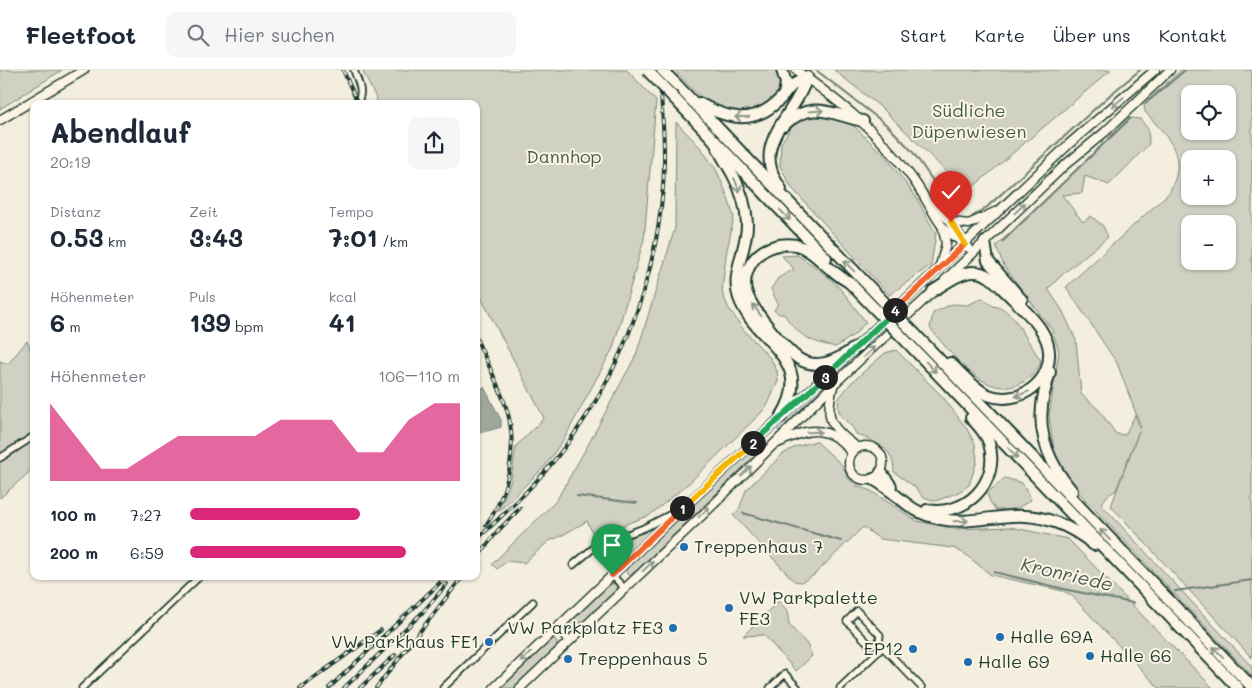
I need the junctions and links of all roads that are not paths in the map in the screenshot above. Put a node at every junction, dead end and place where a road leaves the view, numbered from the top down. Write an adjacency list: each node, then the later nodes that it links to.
1 (84, 70): 12 (street)
2 (354, 70): 13 (street)
3 (647, 70): 18 (highway, bridge)
4 (662, 70): 11 (highway, bridge)
5 (782, 70): 10 (highway)
6 (796, 70): 9 (street)
7 (1155, 70): 21 (street, one-way to 21)
8 (1170, 70): 24 (street, one-way to 8)
9 (807, 77): 10 (highway); 16 (street); 17 (highway)
10 (784, 95): 11 (highway, one-way to 11)
11 (688, 96): 20 (highway)
12 (34, 100)
13 (358, 100)
14 (30, 102): 15 (street)
15 (0, 120)
16 (863, 121): 17 (highway, one-way to 16); 19 (street)
17 (775, 134): 20 (highway)
18 (715, 142): 28 (highway, one-way to 28); 34 (highway, one-way to 34)
19 (926, 198): 22 (street); 23 (street)
20 (791, 205): 30 (highway, one-way to 20, bridge)
21 (1001, 209): 22 (street); 25 (street)
22 (951, 222): 25 (street)
23 (942, 227): 25 (street); 27 (street)
24 (985, 242): 26 (street); 42 (highway)
25 (965, 244): 26 (street); 27 (street)
26 (974, 253): 29 (street)
27 (939, 269): 31 (street)
28 (852, 284): 31 (highway, one-way to 28); 33 (highway, one-way to 33, bridge)
29 (933, 291): 30 (highway, one-way to 30); 32 (street, one-way to 29)
30 (915, 334): 42 (highway)
31 (858, 346): 34 (street)
32 (833, 385): 36 (street); 37 (street)
33 (955, 392): 40 (highway); 47 (highway, one-way to 47)
34 (782, 417): 41 (street)
35 (30, 439): 39 (street)
36 (772, 446): 38 (street, one-way to 38); 46 (street, one-way to 36)
37 (858, 447): 38 (street); 40 (street)
38 (851, 454): 40 (street)
39 (0, 458)
40 (877, 476): 47 (highway, one-way to 47)
41 (685, 506): 43 (street); 44 (street)
42 (1091, 520): 53 (highway, one-way to 42)
43 (573, 565)
44 (612, 575): 46 (street); 49 (street)
45 (196, 580): 54 (street)
46 (624, 588): 50 (street)
47 (1149, 595): 61 (highway)
48 (533, 602): 55 (street)
49 (556, 628): 50 (street); 56 (street, one-way to 56)
50 (568, 641): 57 (street)
51 (881, 645): 51 (street); 52 (street); 60 (street)
52 (920, 687)
53 (1252, 687)
54 (82, 688)
55 (443, 688)
56 (494, 688)
57 (520, 688)
58 (770, 688): 59 (street)
59 (798, 688)
60 (840, 688)
61 (1238, 688)

